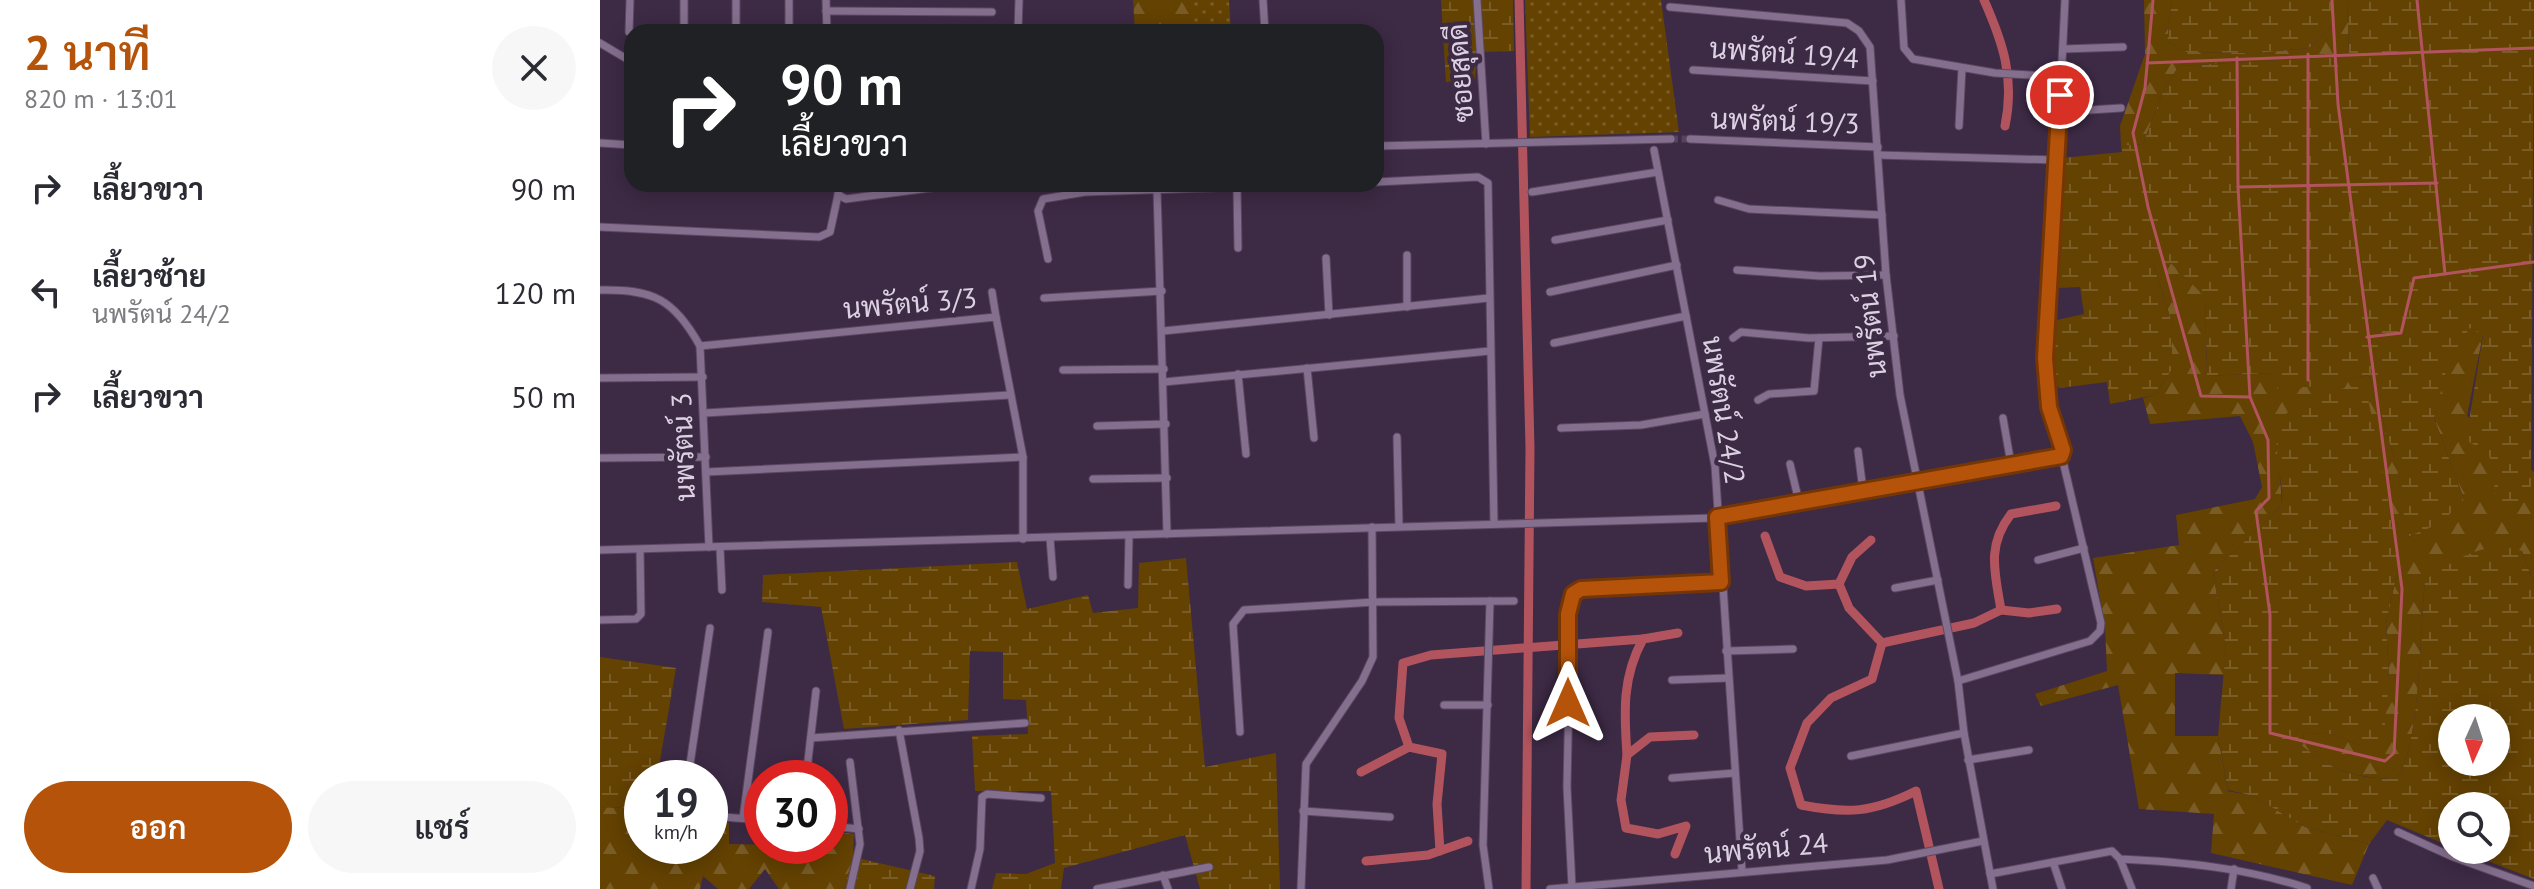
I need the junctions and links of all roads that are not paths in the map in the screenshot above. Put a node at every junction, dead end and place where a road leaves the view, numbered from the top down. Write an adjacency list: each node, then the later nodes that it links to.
1 (630, 0): 14 (street)
2 (684, 0): 15 (street)
3 (736, 0): 16 (street)
4 (789, 0): 17 (street)
5 (826, 0): 12 (street)
6 (1019, 0): 19 (street)
7 (1263, 0): 20 (street)
8 (1477, 0): 36 (street, ซอยสุดดี)
9 (1901, 0): 25 (street)
10 (2065, 0): 23 (street)
11 (1670, 7): 28 (street, นพรัตน์ 19)
12 (826, 11): 13 (street); 18 (street)
13 (992, 12)
14 (629, 24)
15 (684, 24)
16 (736, 24)
17 (789, 24)
18 (827, 24)
19 (1018, 24)
20 (1264, 24)
21 (600, 43): 24 (street)
22 (2123, 47): 23 (street)
23 (2063, 49): 27 (street)
24 (624, 57)
25 (1962, 68): 27 (street); 31 (street)
26 (1693, 70): 28 (street, นพรัตน์ 19/4)
27 (2061, 77): 30 (street)
28 (1873, 81): 39 (street, นพรัตน์ 19)
29 (2121, 108): 30 (street)
30 (2058, 112): 40 (street)
31 (1959, 126)
32 (1671, 139): 36 (street)
33 (1690, 139): 39 (street, นพรัตน์ 19/3)
34 (600, 143): 35 (street)
35 (624, 144)
36 (1486, 144): 37 (street)
37 (1384, 146)
38 (1654, 150): 41 (street, นพรัตน์ 24/2)
39 (1878, 151): 40 (street, นพรัตน์ 19/3); 51 (street, นพรัตน์ 19)
40 (2055, 160): 98 (street)
41 (1658, 172): 48 (street); 52 (street, นพรัตน์ 24/2)
42 (1384, 182): 67 (street)
43 (838, 192): 49 (street)
44 (911, 192): 49 (street)
45 (1085, 192): 58 (street)
46 (1157, 192): 63 (street)
47 (1237, 192): 55 (street)
48 (1532, 192)
49 (838, 195): 53 (street)
50 (1718, 200): 51 (street)
51 (1882, 215): 61 (street, นพรัตน์ 19)
52 (1668, 220): 54 (street); 59 (street, นพรัตน์ 24/2)
53 (600, 227)
54 (1555, 240)
55 (1238, 248)
56 (1407, 255): 68 (street)
57 (1326, 258): 69 (street)
58 (1048, 259)
59 (1677, 265): 65 (street); 70 (street, นพรัตน์ 24/2)
60 (1737, 270): 61 (street)
61 (1886, 275): 73 (street, นพรัตน์ 19)
62 (600, 290): 77 (street)
63 (1162, 291): 66 (street); 72 (street)
64 (992, 292): 71 (street)
65 (1550, 292)
66 (1044, 298)
67 (1489, 298): 68 (street); 78 (street)
68 (1407, 307): 69 (street)
69 (1329, 315): 72 (street)
70 (1686, 316): 76 (street); 89 (street, นพรัตน์ 24/2)
71 (996, 317): 77 (street, นพรัตน์ 3/3); 86 (street, นพรัตน์ 3/3)
72 (1163, 331): 80 (street)
73 (1894, 336): 75 (street); 107 (street, นพรัตน์ 19)
74 (1733, 338): 75 (street)
75 (1819, 338): 87 (street)
76 (1554, 343)
77 (700, 346): 83 (street, นพรัตน์ 3)
78 (1490, 351): 79 (street); 111 (street)
79 (1307, 368): 82 (street); 95 (street)
80 (1164, 369): 81 (street); 85 (street)
81 (1063, 370)
82 (1238, 374): 85 (street); 97 (street)
83 (703, 377): 84 (street); 88 (street, นพรัตน์ 3)
84 (600, 378)
85 (1164, 382): 91 (street)
86 (1010, 395): 88 (street); 100 (street, นพรัตน์ 3/3)
87 (1758, 400)
88 (705, 413): 99 (street, นพรัตน์ 3)
89 (1705, 414): 93 (street); 110 (street, นพรัตน์ 24/2)
90 (2003, 418): 103 (street)
91 (1166, 424): 92 (street); 105 (street)
92 (1097, 426)
93 (1561, 428)
94 (1397, 437): 112 (street)
95 (1314, 438)
96 (1858, 451): 108 (street)
97 (1246, 454)
98 (2061, 456): 103 (street); 120 (street)
99 (706, 457): 101 (street); 104 (street, นพรัตน์ 3)
100 (1023, 457): 104 (street); 117 (street, นพรัตน์ 3/3)
101 (600, 458)
102 (1790, 464): 109 (street)
103 (2011, 464): 107 (street)
104 (706, 472): 118 (street, นพรัตน์ 3)
105 (1167, 478): 106 (street); 114 (street)
106 (1093, 479)
107 (1919, 479): 108 (street); 125 (street, นพรัตน์ 19)
108 (1863, 490): 109 (street)
109 (1799, 502): 110 (street)
110 (1717, 517): 111 (street); 126 (street, นพรัตน์ 24/2)
111 (1494, 524): 112 (street)
112 (1399, 526): 113 (street)
113 (1372, 527): 114 (street); 132 (street)
114 (1167, 534): 115 (street)
115 (1129, 536): 116 (street); 127 (street)
116 (1050, 538): 117 (street); 124 (street)
117 (1023, 539): 119 (street)
118 (709, 547): 119 (street); 122 (street)
119 (720, 548): 129 (street)
120 (2084, 548): 123 (street); 140 (street)
121 (600, 550): 122 (street)
122 (640, 550): 133 (street)
123 (2038, 560)
124 (1053, 577)
125 (1938, 580): 128 (street); 140 (street, นพรัตน์ 19)
126 (1721, 582): 137 (street, นพรัตน์ 24/2); 176 (street)
127 (1128, 585)
128 (1895, 588)
129 (722, 590)
130 (1490, 601): 131 (street); 132 (street); 143 (street)
131 (1514, 601)
132 (1375, 602): 146 (street); 158 (street)
133 (600, 620)
134 (710, 628): 151 (street)
135 (768, 632): 161 (street)
136 (1793, 649): 137 (street)
137 (1726, 651): 138 (street, นพรัตน์ 24/2)
138 (1728, 678): 139 (street); 155 (street, นพรัตน์ 24/2)
139 (1672, 680)
140 (1958, 681): 147 (street, นพรัตน์ 19)
141 (816, 691): 148 (street)
142 (1444, 705): 143 (street)
143 (1488, 705): 184 (street)
144 (1025, 723): 145 (street)
145 (899, 730): 148 (street); 179 (street)
146 (1240, 732)
147 (1964, 733): 150 (street); 153 (street, นพรัตน์ 19)
148 (811, 738): 152 (street)
149 (2029, 750): 153 (street)
150 (1851, 756)
151 (691, 760)
152 (808, 760)
153 (1968, 760): 165 (street, นพรัตน์ 19)
154 (850, 762): 163 (street)
155 (1735, 773): 156 (street); 170 (street, นพรัตน์ 24/2)
156 (1672, 778)
157 (1041, 798): 180 (street)
158 (1303, 811): 160 (street); 183 (street)
159 (728, 817): 161 (street)
160 (1390, 817)
161 (743, 818)
162 (848, 828): 163 (street)
163 (859, 829): 178 (street)
164 (2398, 832): 175 (street)
165 (1983, 841): 170 (street, นพรัตน์ 24); 171 (street, นพรัตน์ 19)
166 (2120, 859): 167 (street); 169 (street); 188 (street)
167 (2053, 862): 171 (street); 187 (street)
168 (1209, 867): 172 (street)
169 (2234, 869): 177 (street); 189 (street)
170 (1742, 871): 174 (street, นพรัตน์ 24)
171 (1990, 874): 186 (street, นพรัตน์ 19)
172 (1163, 875): 181 (street); 182 (street)
173 (2373, 878): 190 (street)
174 (1634, 885): 176 (street, นพรัตน์ 24)
175 (2534, 886)
176 (1572, 887): 185 (street, นพรัตน์ 24)
177 (2307, 888)
178 (850, 889)
179 (910, 889)
180 (971, 889)
181 (1097, 889)
182 (1168, 889)
183 (1301, 889)
184 (1489, 889)
185 (1550, 889)
186 (1993, 889)
187 (2062, 889)
188 (2132, 889)
189 (2231, 889)
190 (2378, 889)

